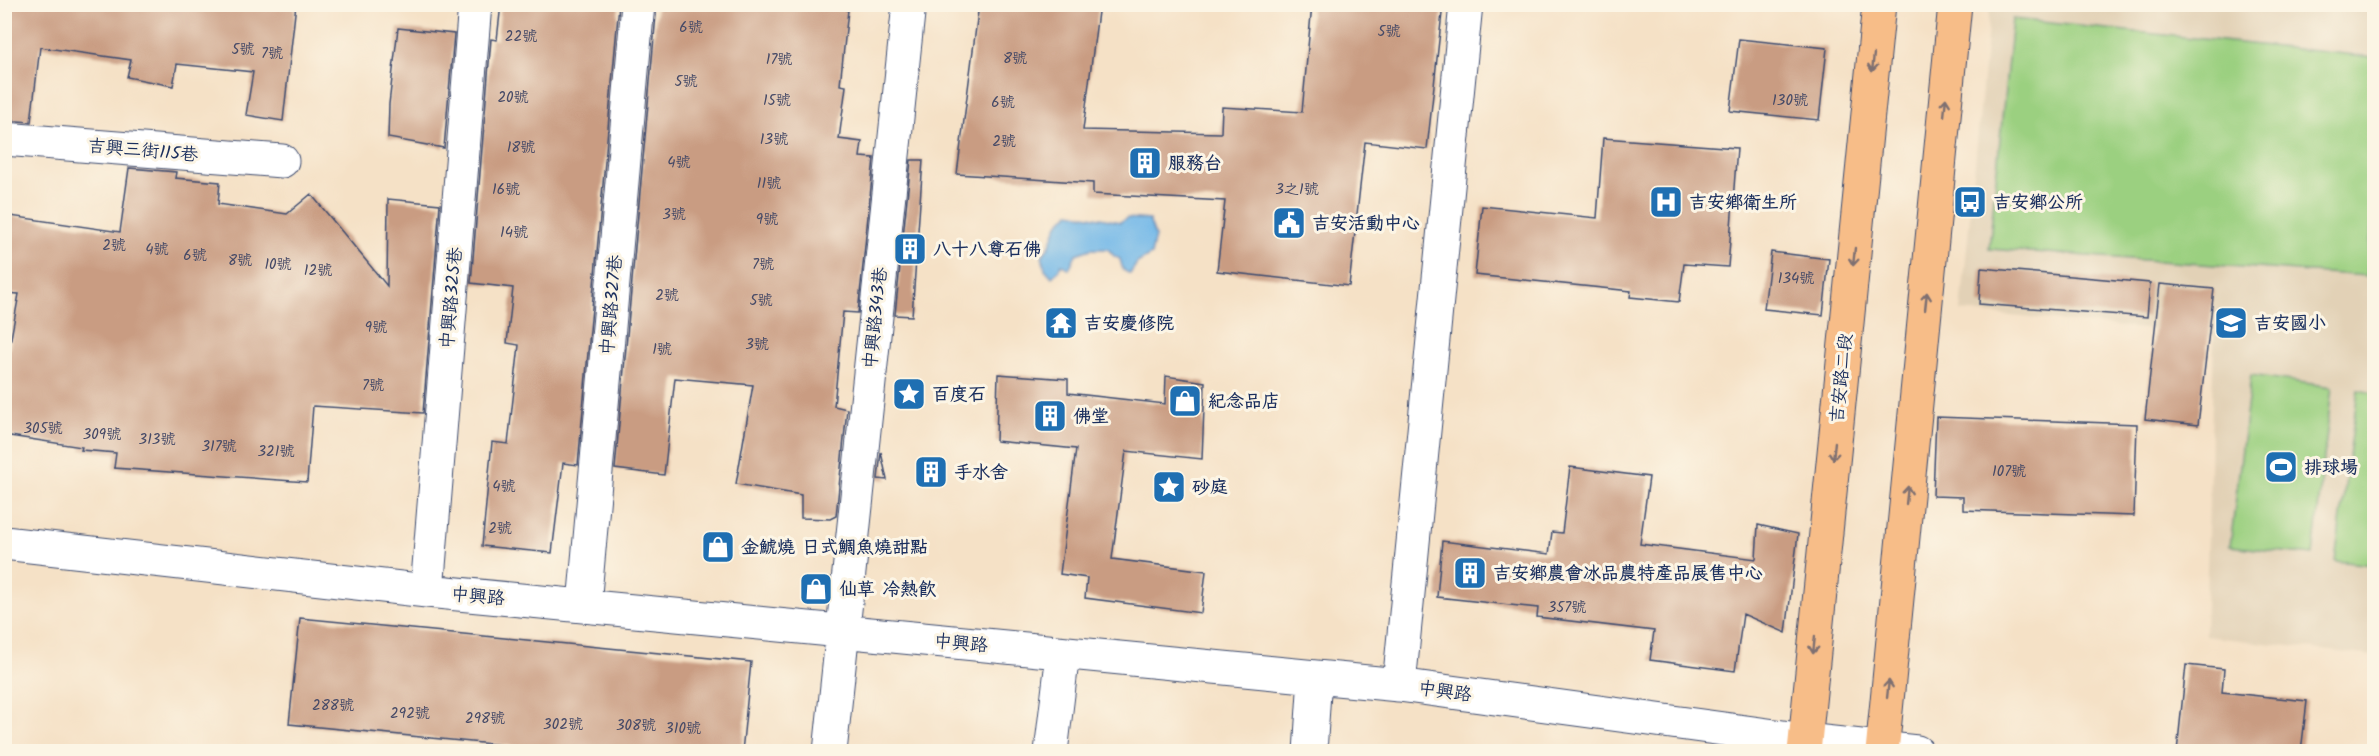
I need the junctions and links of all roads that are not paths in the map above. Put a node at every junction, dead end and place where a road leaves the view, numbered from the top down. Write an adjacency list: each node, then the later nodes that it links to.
1 (475, 4): 10 (street, 中興路325巷)
2 (638, 4): 11 (street, 中興路327巷)
3 (909, 4): 12 (street, 中興路343巷)
4 (1466, 4): 15 (street)
5 (1879, 4): 16 (main road, 吉安路二段, one-way to 16)
6 (1955, 4): 17 (main road, one-way to 6)
7 (4, 139): 8 (street, 吉興三街115巷)
8 (282, 161)
9 (4, 543): 10 (street, 中興路)
10 (427, 591): 11 (street, 中興路)
11 (584, 605): 12 (street, 中興路)
12 (841, 632): 13 (street, 中興路); 18 (street, 中興路343巷)
13 (1063, 653): 14 (street, 中興路); 19 (street)
14 (1315, 677): 15 (street, 中興路); 20 (street)
15 (1399, 685): 16 (street, 中興路)
16 (1804, 746): 17 (street, 中興路)
17 (1882, 749): 21 (street, 中興路)
18 (830, 752)
19 (1051, 752)
20 (1310, 752)
21 (1917, 752)

